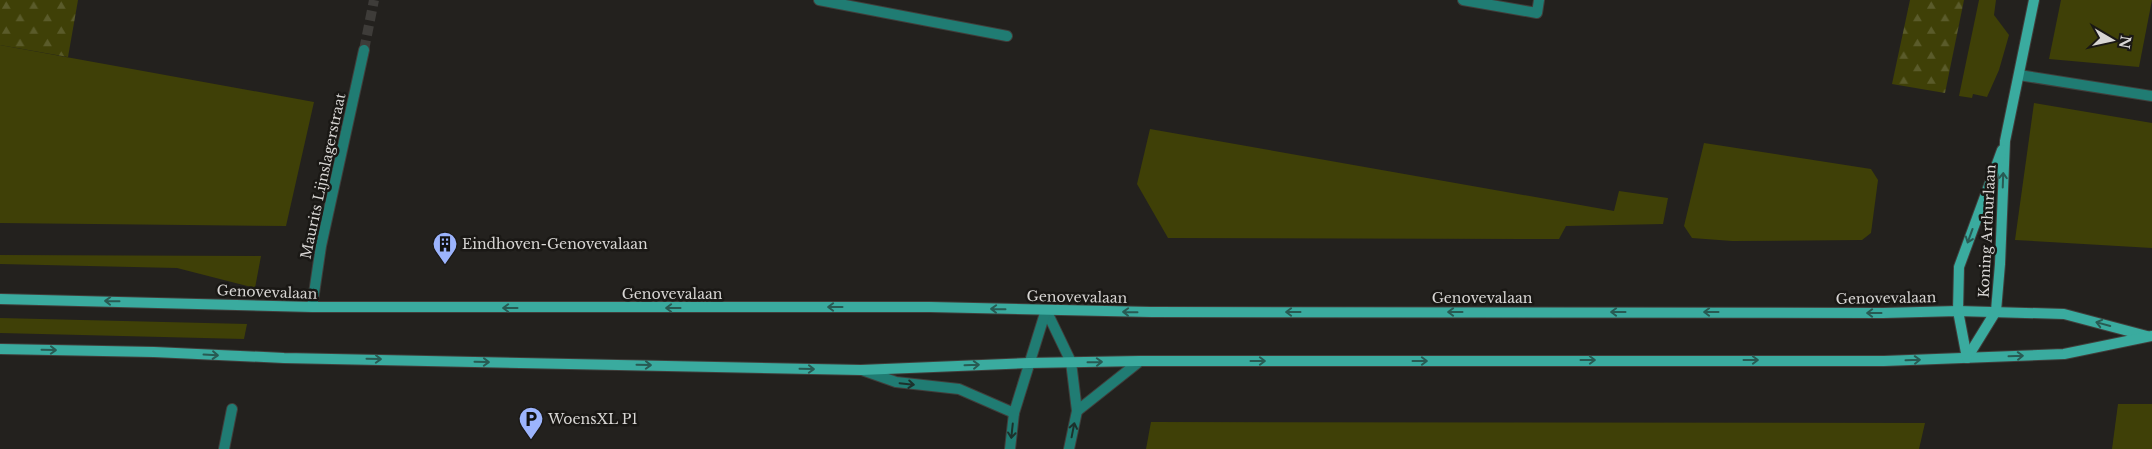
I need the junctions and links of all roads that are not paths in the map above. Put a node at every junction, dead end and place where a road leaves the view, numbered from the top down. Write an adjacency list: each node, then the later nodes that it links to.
1 (819, 0): 5 (street)
2 (1463, 0): 3 (street)
3 (1539, 0)
4 (2034, 0): 7 (main road, Koning Arthurlaan)
5 (1007, 36)
6 (364, 50): 11 (street, Maurits Lijnslagerstraat)
7 (2019, 75): 8 (street); 9 (main road, Koning Arthurlaan)
8 (2152, 96)
9 (2005, 141): 13 (main road, Koning Arthurlaan, one-way to 13); 14 (main road, Koning Arthurlaan, one-way to 9)
10 (0, 299): 11 (main road, Genovevalaan, one-way to 10)
11 (312, 308): 12 (main road, Genovevalaan, one-way to 11)
12 (1046, 310): 13 (main road, Genovevalaan, one-way to 12); 18 (street); 20 (street)
13 (1958, 311): 14 (main road, Genovevalaan); 17 (main road, Koning Arthurlaan)
14 (1996, 311): 15 (main road, Genovevalaan, one-way to 14); 17 (main road, Koning Arthurlaan)
15 (2151, 336): 17 (main road, Genovevalaan, one-way to 15)
16 (0, 349): 21 (main road, Genovevalaan, one-way to 21)
17 (1967, 358): 19 (main road, Genovevalaan, one-way to 17)
18 (1071, 362): 19 (main road, Genovevalaan, one-way to 19); 20 (main road, Genovevalaan); 23 (street)
19 (1140, 362): 23 (street)
20 (1029, 363): 21 (main road, Genovevalaan, one-way to 20); 24 (street)
21 (861, 370): 24 (street, one-way to 24)
22 (232, 410): 25 (street)
23 (1076, 411): 27 (street, one-way to 23)
24 (1014, 413): 26 (street, one-way to 26)
25 (224, 449)
26 (1010, 449)
27 (1069, 449)

